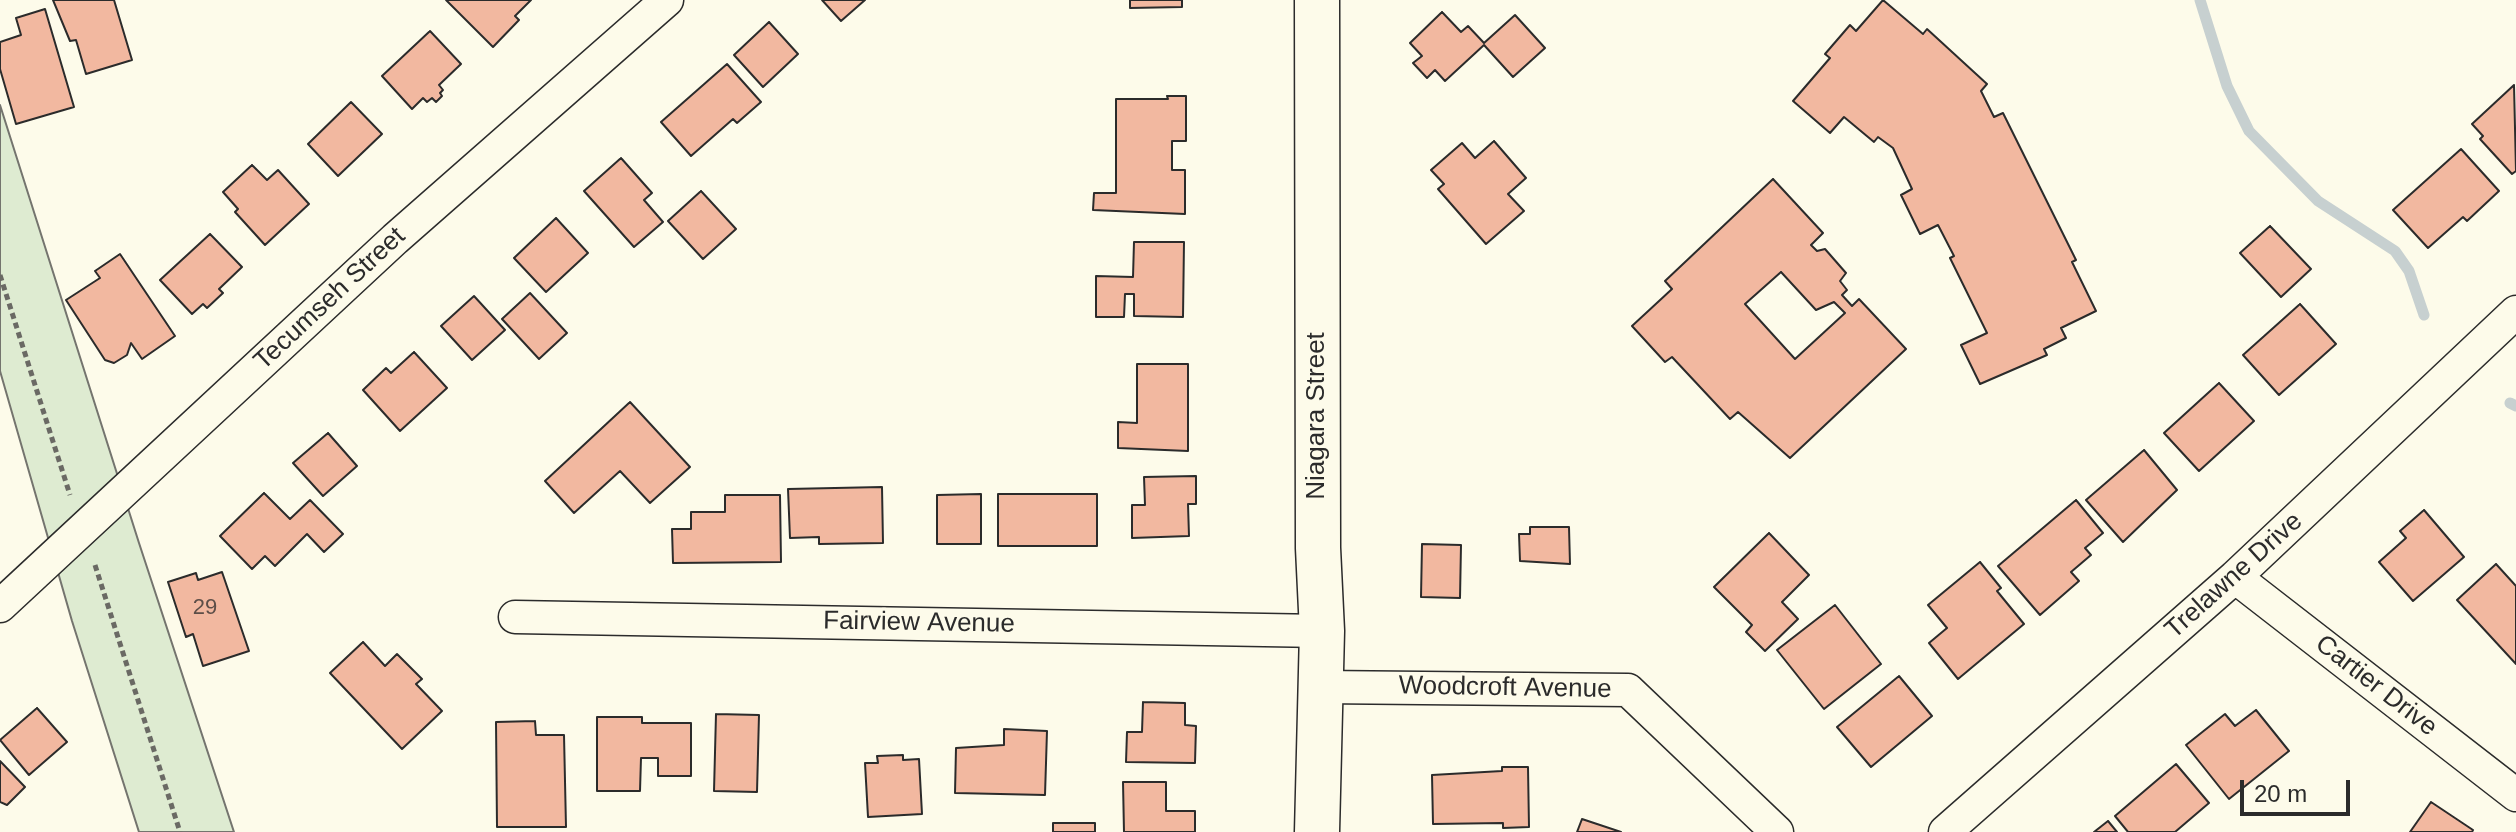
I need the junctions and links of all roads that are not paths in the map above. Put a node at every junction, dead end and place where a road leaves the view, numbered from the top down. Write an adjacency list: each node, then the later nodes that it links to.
1 (667, 0): 5 (street, Tecumseh Street)
2 (1317, 0): 7 (main road, Niagara Street)
3 (2516, 312): 4 (street, Trelawne Drive)
4 (2235, 577): 9 (street, Cartier Drive); 12 (street, Trelawne Drive)
5 (0, 606)
6 (515, 617): 7 (street, Fairview Avenue)
7 (1322, 631): 8 (main road, Niagara Street)
8 (1320, 687): 10 (main road, Niagara Street); 11 (street, Woodcroft Avenue)
9 (2516, 795)
10 (1317, 832)
11 (1777, 832)
12 (1945, 832)

